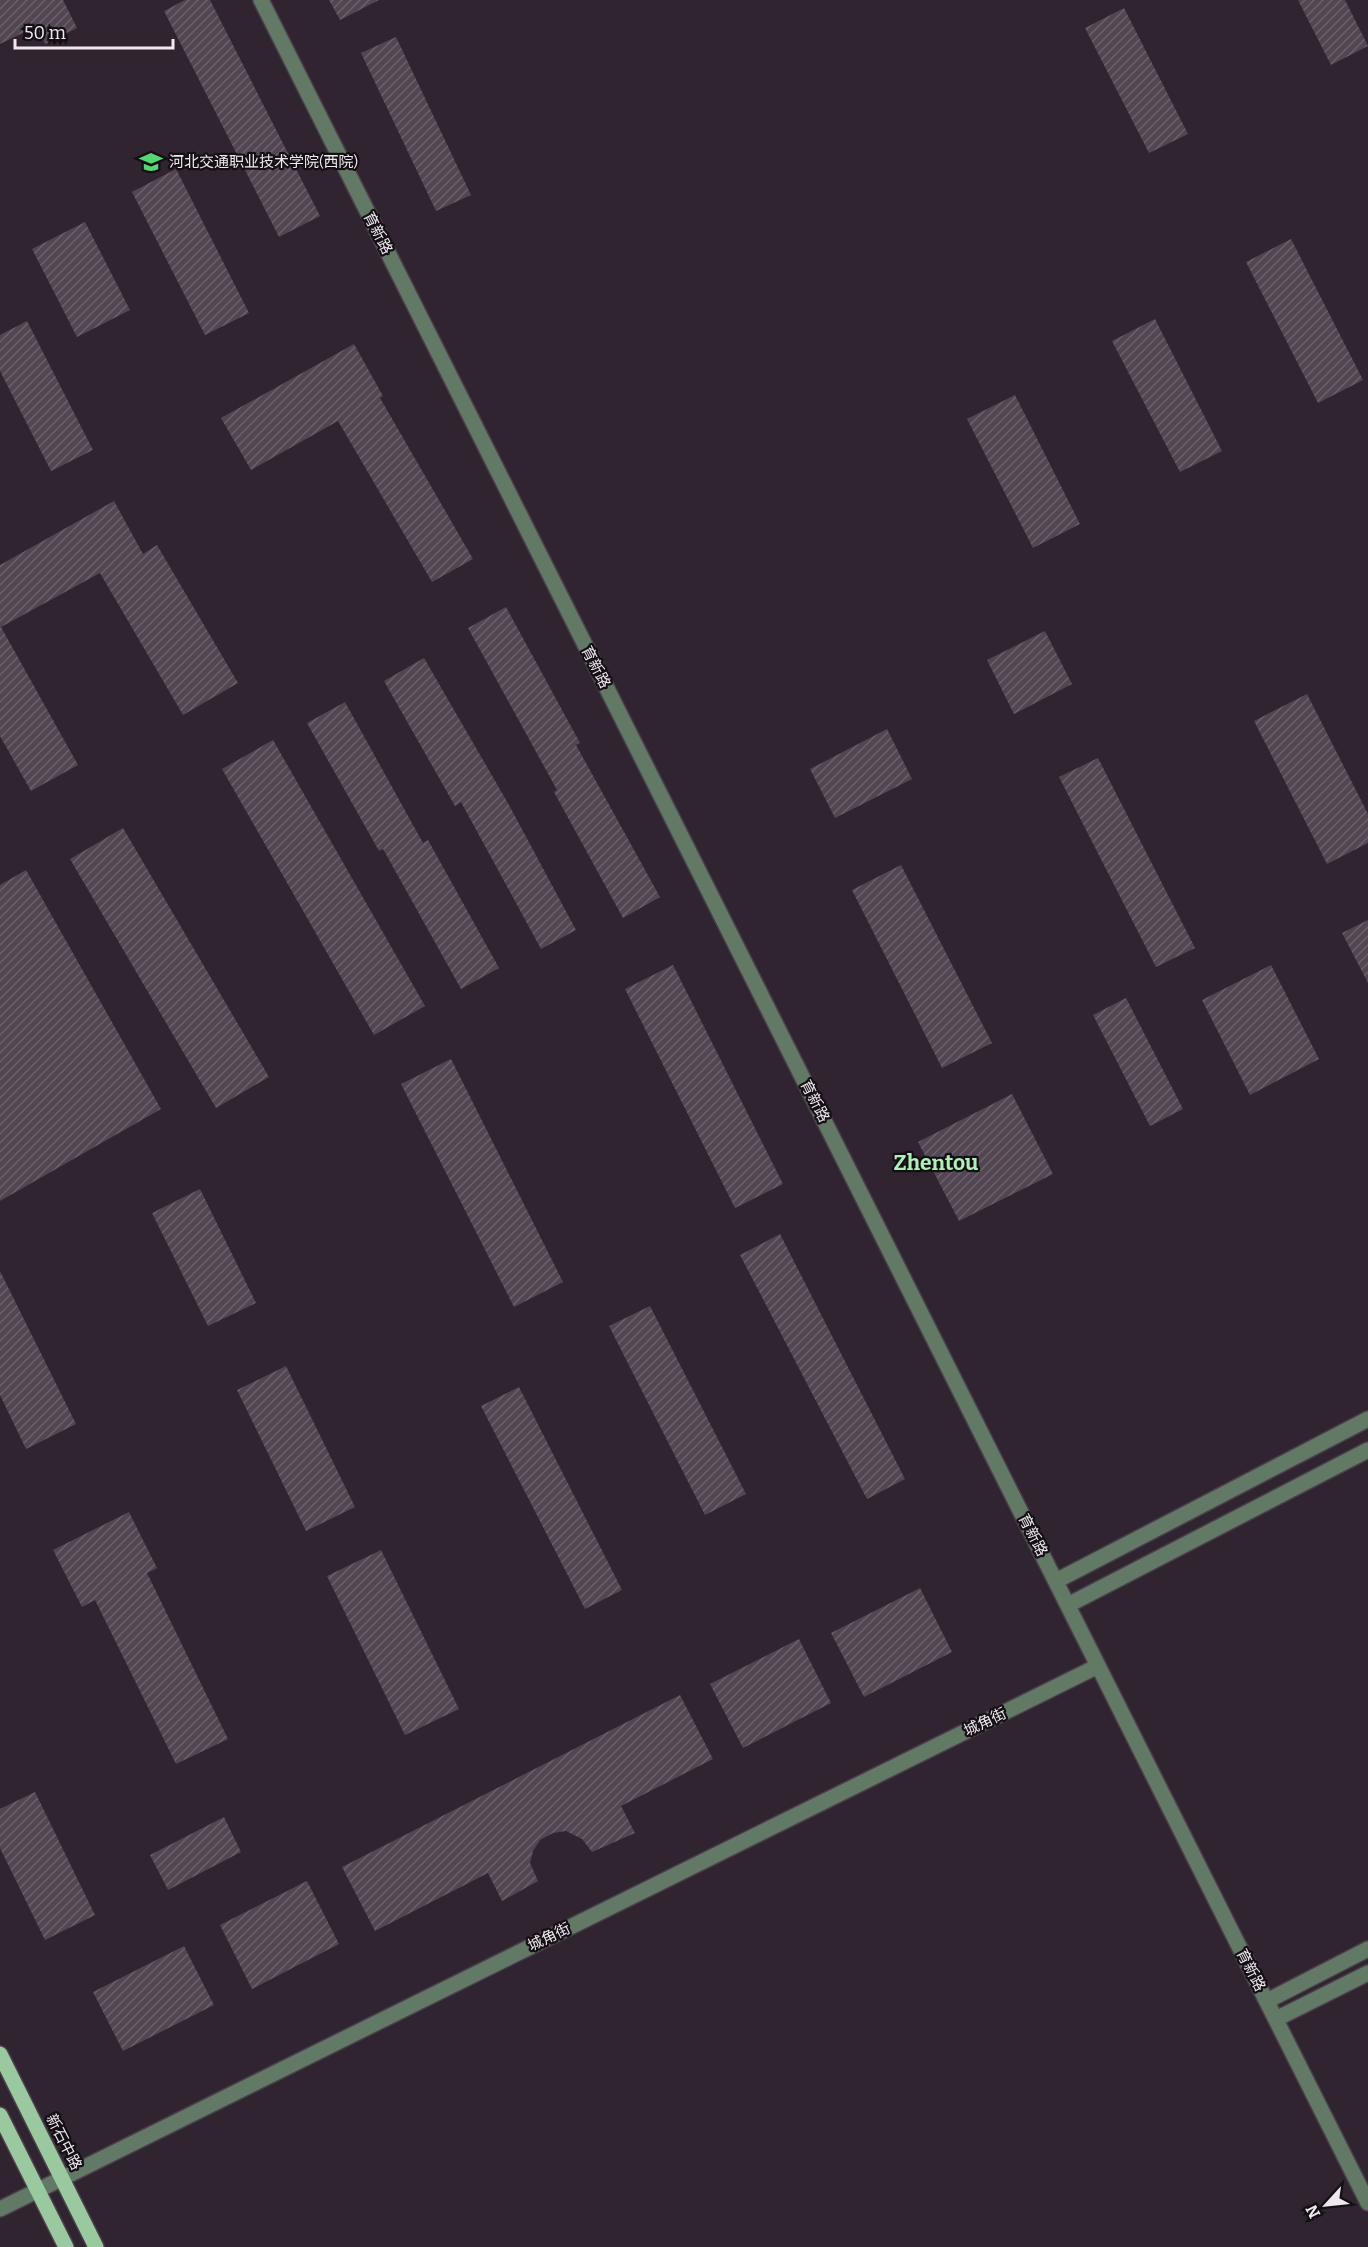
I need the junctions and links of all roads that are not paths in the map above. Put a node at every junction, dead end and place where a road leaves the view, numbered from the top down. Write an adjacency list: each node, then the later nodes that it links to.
1 (261, 0): 4 (street, 育新路)
2 (1368, 1419): 4 (street)
3 (1368, 1450): 5 (street)
4 (1056, 1581): 5 (street, 育新路)
5 (1068, 1605): 6 (street, 育新路)
6 (1098, 1666): 9 (street, 育新路); 13 (street, 城角街)
7 (1368, 1949): 9 (street)
8 (1368, 1973): 10 (street)
9 (1267, 2001): 10 (street, 育新路)
10 (1276, 2019): 15 (street, 育新路)
11 (0, 2054): 13 (main road, 新石中路)
12 (0, 2115): 14 (main road)
13 (62, 2177): 14 (street, 城角街); 18 (main road, 新石中路)
14 (38, 2190): 16 (street, 城角街); 17 (main road)
15 (1368, 2203)
16 (0, 2209)
17 (66, 2247)
18 (96, 2247)

